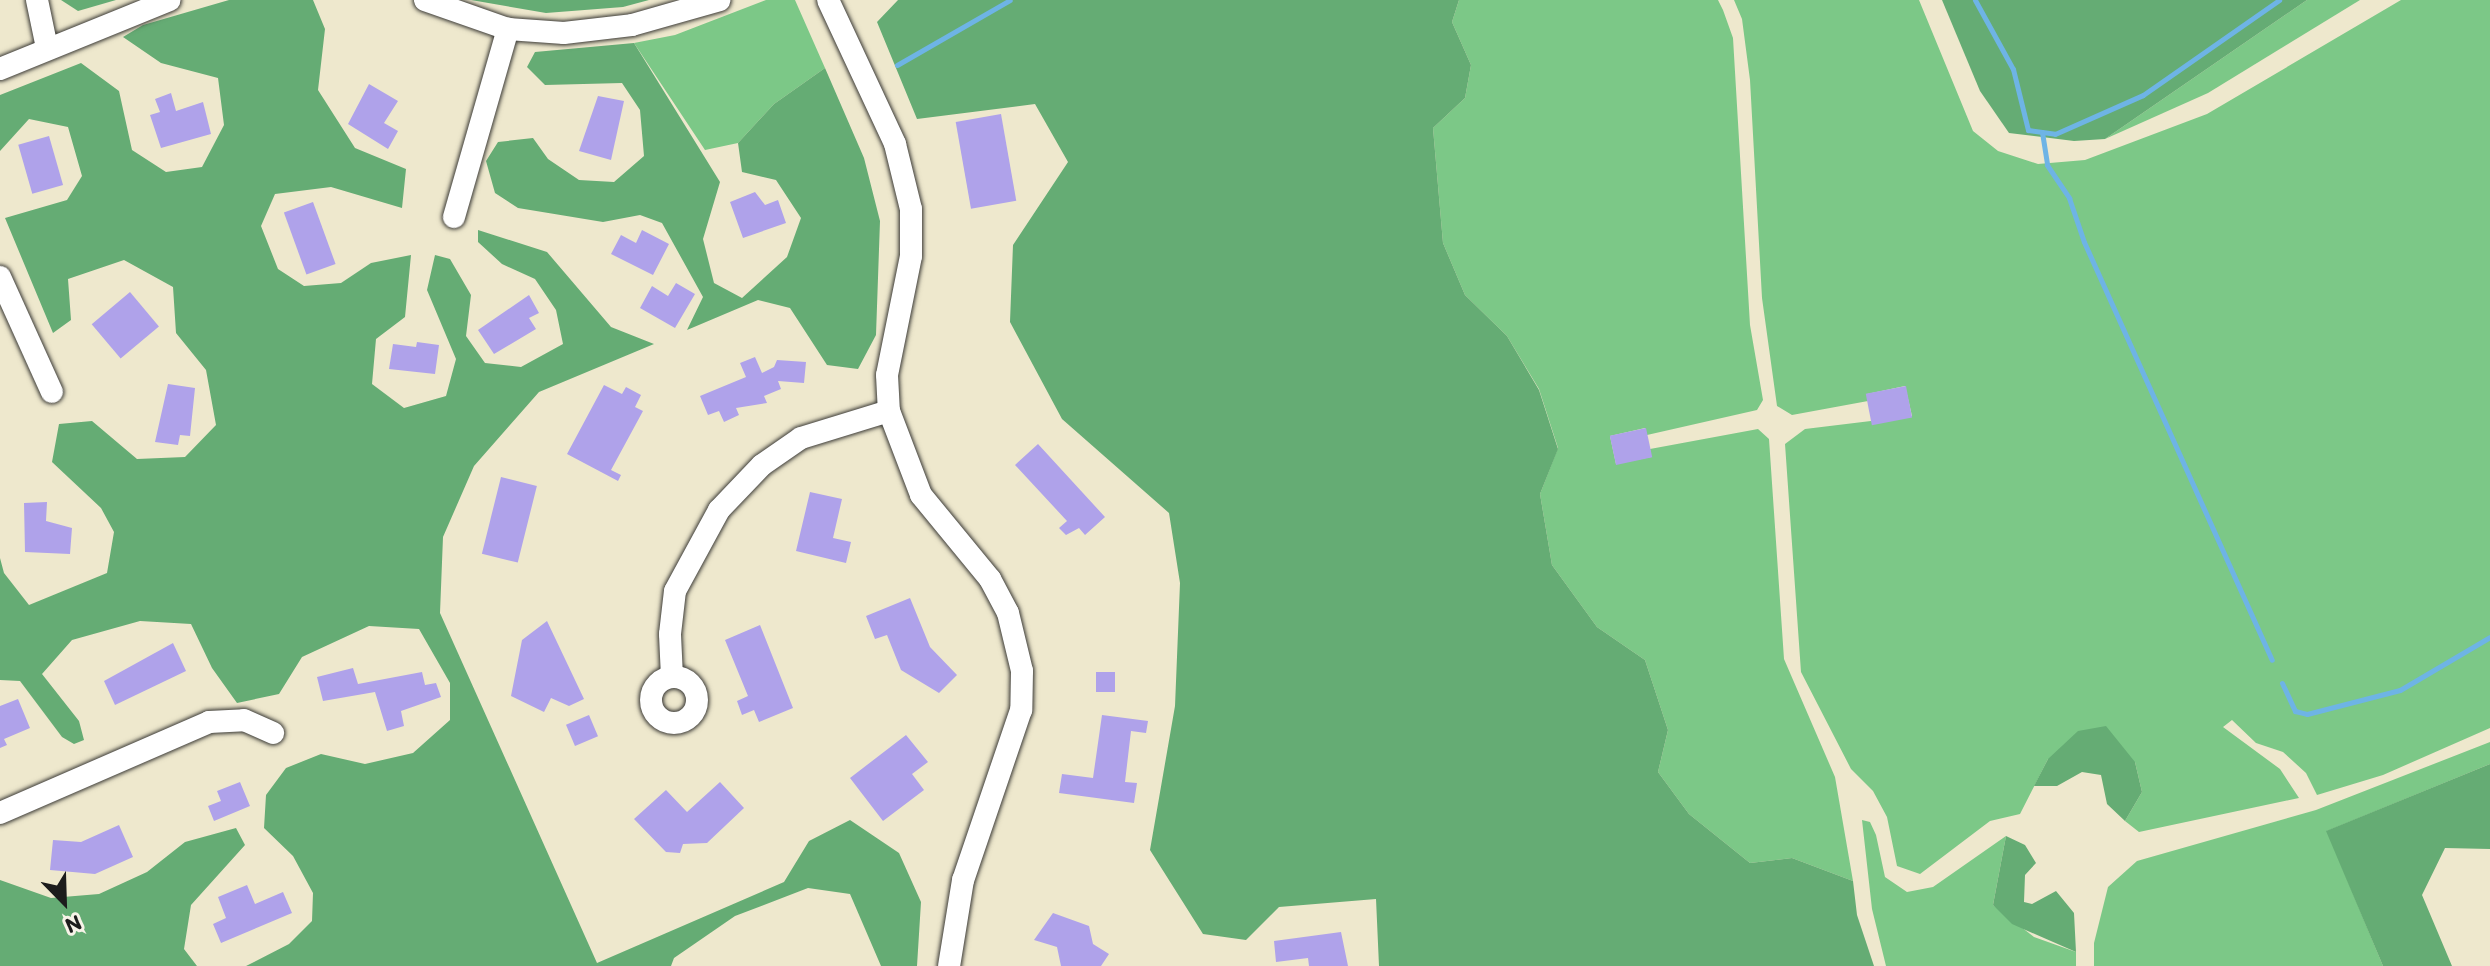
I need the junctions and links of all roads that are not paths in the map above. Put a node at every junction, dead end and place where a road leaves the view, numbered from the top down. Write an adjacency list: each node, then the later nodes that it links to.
1 (37, 0): 7 (street)
2 (170, 0): 7 (street)
3 (425, 0): 6 (street)
4 (720, 0): 6 (street)
5 (828, 0): 12 (street)
6 (508, 29): 9 (street)
7 (47, 48): 8 (street)
8 (0, 69)
9 (454, 217)
10 (0, 277): 11 (street)
11 (52, 392)
12 (889, 411): 13 (street); 16 (street)
13 (672, 677)
14 (273, 733): 15 (street)
15 (0, 813)
16 (949, 966)

